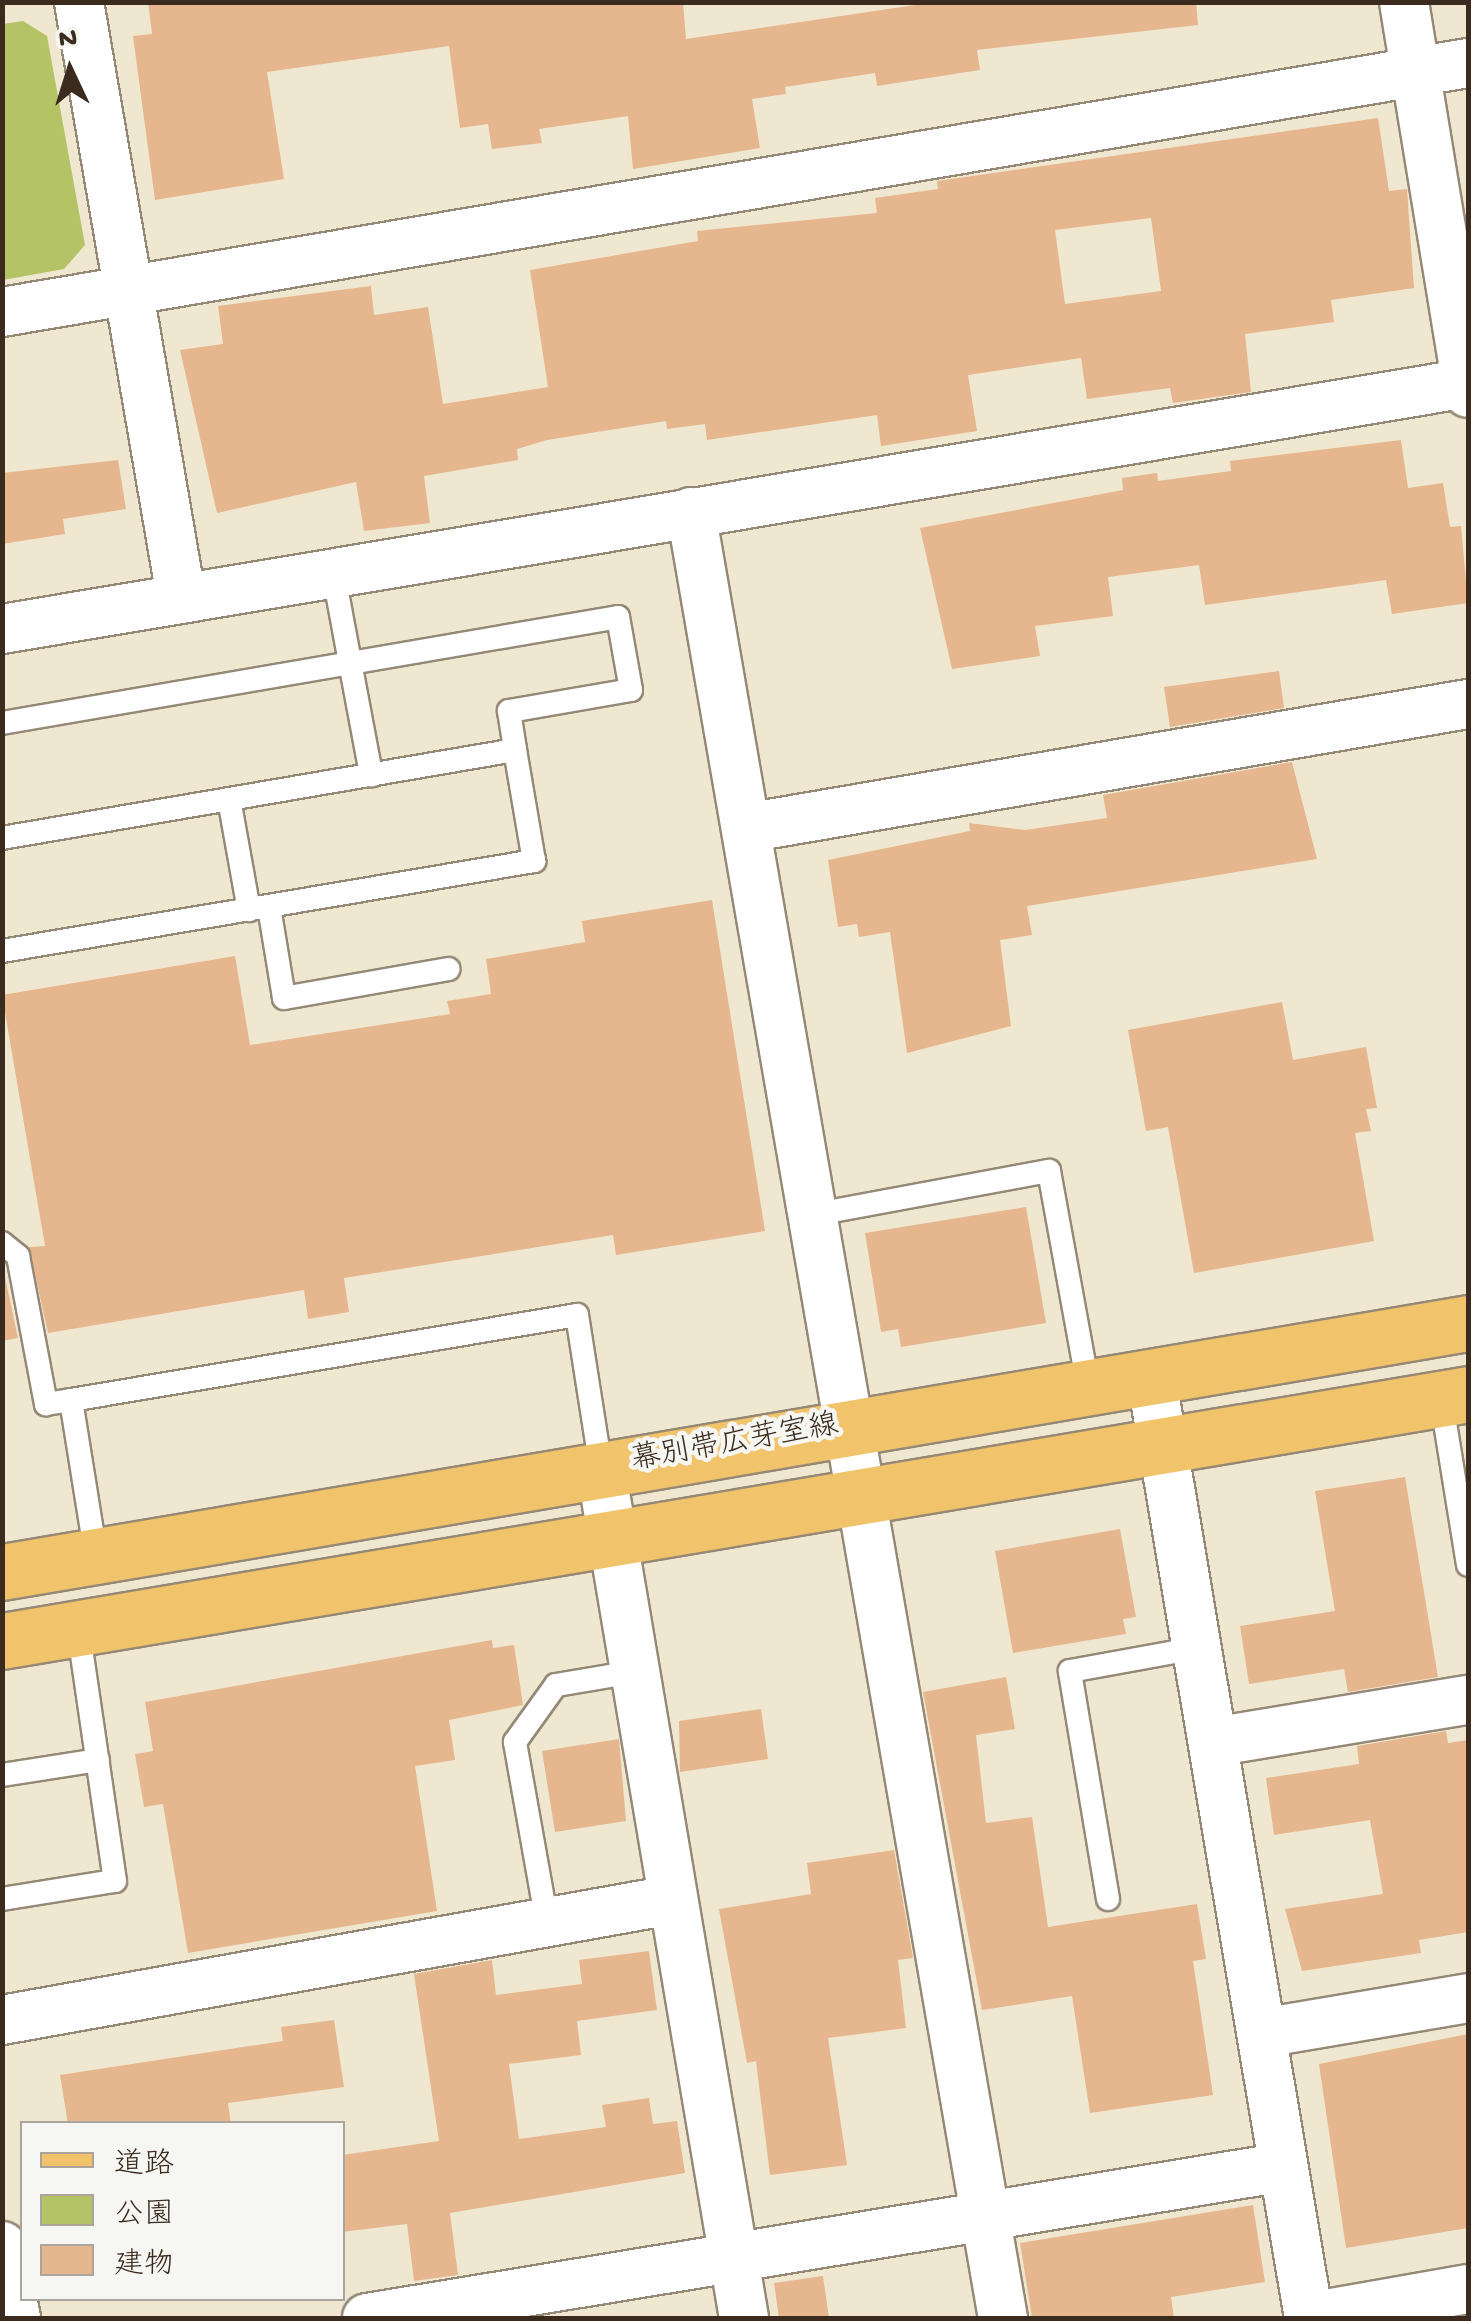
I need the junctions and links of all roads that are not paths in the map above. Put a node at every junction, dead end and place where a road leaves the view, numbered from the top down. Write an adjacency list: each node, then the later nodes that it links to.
1 (80, 2): 5 (street)
2 (1404, 2): 4 (street)
3 (1468, 63): 4 (street)
4 (1416, 72): 5 (street); 7 (street)
5 (130, 290): 6 (street); 10 (street)
6 (2, 312)
7 (1468, 386): 8 (street)
8 (691, 512): 9 (street); 18 (street)
9 (333, 571): 10 (street); 12 (lane)
10 (181, 596): 11 (street)
11 (2, 629)
12 (350, 663): 14 (lane); 15 (lane); 16 (lane)
13 (1468, 704): 18 (street)
14 (2, 723)
15 (515, 750): 16 (lane); 20 (lane)
16 (371, 775): 17 (lane)
17 (230, 799): 19 (lane); 20 (lane)
18 (746, 828): 23 (street)
19 (2, 838)
20 (259, 908): 21 (lane); 22 (lane)
21 (2, 951)
22 (448, 969)
23 (811, 1214): 27 (lane); 30 (street)
24 (2, 1243): 29 (lane)
25 (1468, 1322): 26 (main road, 幕別帯広芽室線)
26 (1151, 1376): 27 (main road, 幕別帯広芽室線); 31 (street)
27 (1088, 1385): 30 (main road, 幕別帯広芽室線)
28 (1455, 1396): 31 (main road); 36 (lane)
29 (71, 1400): 32 (lane); 35 (lane)
30 (847, 1426): 32 (main road, 幕別帯広芽室線); 33 (street)
31 (1163, 1444): 33 (main road); 40 (street)
32 (601, 1469): 34 (street); 35 (main road, 幕別帯広芽室線)
33 (857, 1494): 34 (main road); 54 (street)
34 (612, 1535): 38 (main road); 41 (street)
35 (96, 1556): 37 (main road, 幕別帯広芽室線)
36 (1468, 1565)
37 (2, 1572)
38 (78, 1627): 39 (main road); 44 (lane)
39 (2, 1641)
40 (1197, 1648): 43 (street); 47 (lane)
41 (634, 1672): 48 (street); 49 (lane)
42 (1468, 1700): 43 (street)
43 (1213, 1742): 52 (street)
44 (98, 1760): 45 (lane); 46 (lane)
45 (2, 1775)
46 (2, 1899)
47 (1108, 1899)
48 (671, 1900): 49 (street); 56 (street)
49 (547, 1922): 51 (street)
50 (1468, 1998): 52 (street)
51 (2, 2020)
52 (1262, 2033): 53 (street)
53 (1284, 2167): 54 (street); 62 (street)
54 (986, 2216): 56 (street); 61 (street)
55 (2, 2246): 58 (street)
56 (735, 2258): 59 (street); 60 (street)
57 (1468, 2289): 62 (street)
58 (16, 2318)
59 (367, 2318)
60 (744, 2318)
61 (1003, 2318)
62 (1309, 2318)

